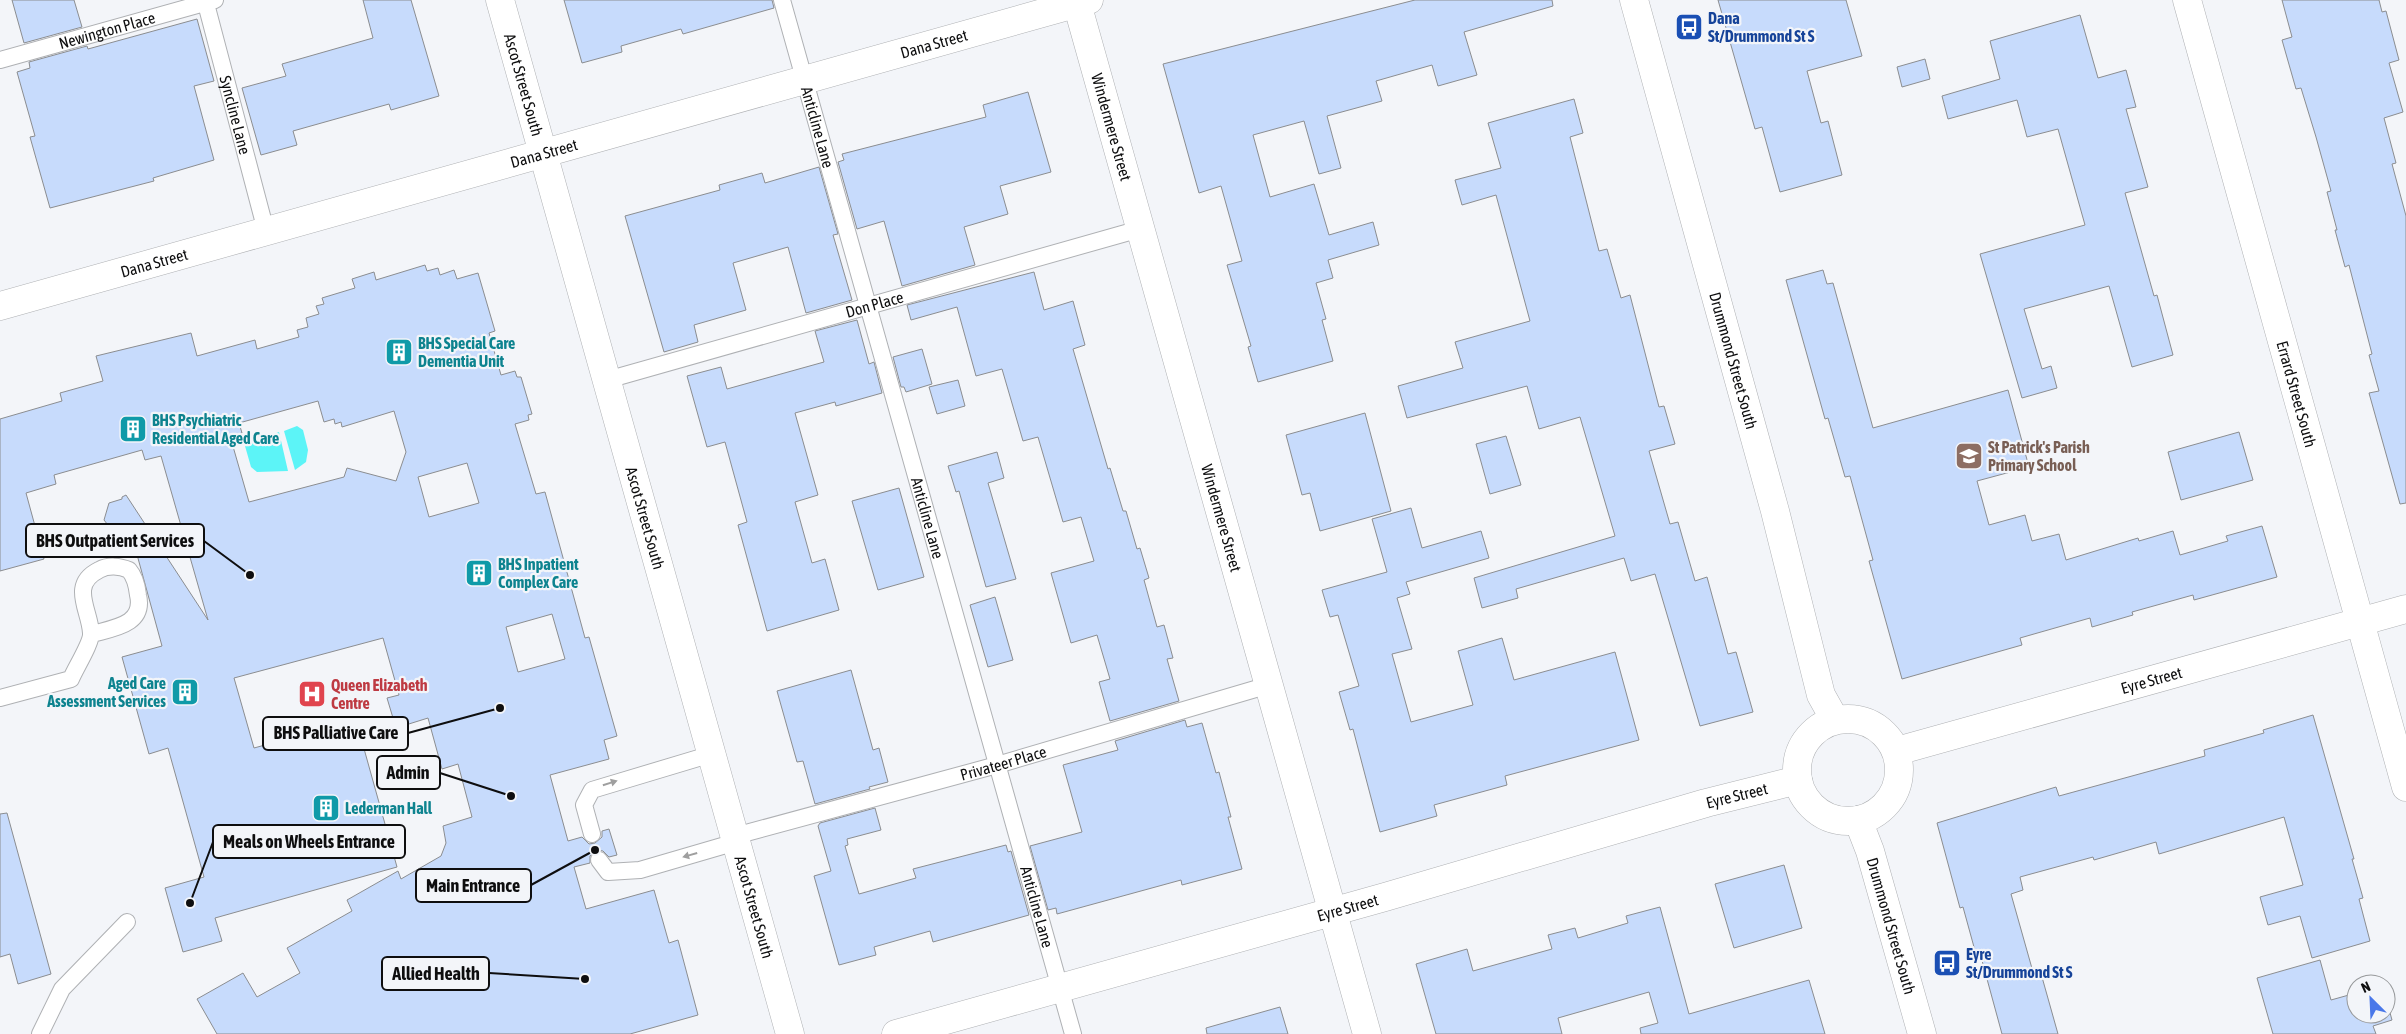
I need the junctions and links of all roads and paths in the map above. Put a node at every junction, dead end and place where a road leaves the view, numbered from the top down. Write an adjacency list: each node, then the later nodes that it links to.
1 (500, 0): 9 (street, Ascot Street South)
2 (782, 0): 8 (lane, Anticline Lane)
3 (1634, 0): 20 (street, Drummond Street South)
4 (2187, 0): 16 (street, Errard Street South)
5 (208, 1): 7 (lane, Newington Place); 11 (lane, Syncline Lane)
6 (1080, 1): 8 (street, Dana Street); 10 (street, Windermere Street)
7 (0, 60)
8 (804, 80): 9 (street, Dana Street); 13 (lane, Anticline Lane)
9 (543, 153): 11 (street, Dana Street); 14 (street, Ascot Street South)
10 (1140, 229): 13 (lane, Don Place); 18 (street, Windermere Street)
11 (266, 231): 12 (street, Dana Street)
12 (1, 301)
13 (867, 306): 14 (lane, Don Place); 23 (lane, Anticline Lane)
14 (607, 380): 22 (street, Ascot Street South)
15 (2406, 609): 16 (street, Eyre Street)
16 (2360, 622): 21 (street, Eyre Street); 25 (street, Errard Street South)
17 (92, 634): 19 (lane)
18 (1269, 686): 23 (lane, Privateer Place); 30 (street, Windermere Street)
19 (0, 698)
20 (1835, 720): 21 (street); 24 (street)
21 (1897, 752): 26 (street)
22 (712, 754): 27 (lane, one-way to 22); 28 (street, Ascot Street South)
23 (997, 765): 28 (lane, Privateer Place); 32 (lane, Anticline Lane)
24 (1798, 780): 26 (street); 30 (street, Eyre Street)
25 (2406, 787)
26 (1858, 820): 38 (street, Drummond Street South)
27 (592, 834)
28 (736, 839): 29 (lane, Privateer Place, one-way to 29); 34 (street, Ascot Street South)
29 (599, 860)
30 (1332, 910): 32 (street, Eyre Street); 37 (street, Windermere Street)
31 (127, 922): 33 (lane)
32 (1060, 988): 35 (street, Eyre Street); 36 (lane, Anticline Lane)
33 (40, 1034)
34 (790, 1034)
35 (896, 1034)
36 (1073, 1034)
37 (1367, 1034)
38 (1922, 1034)

